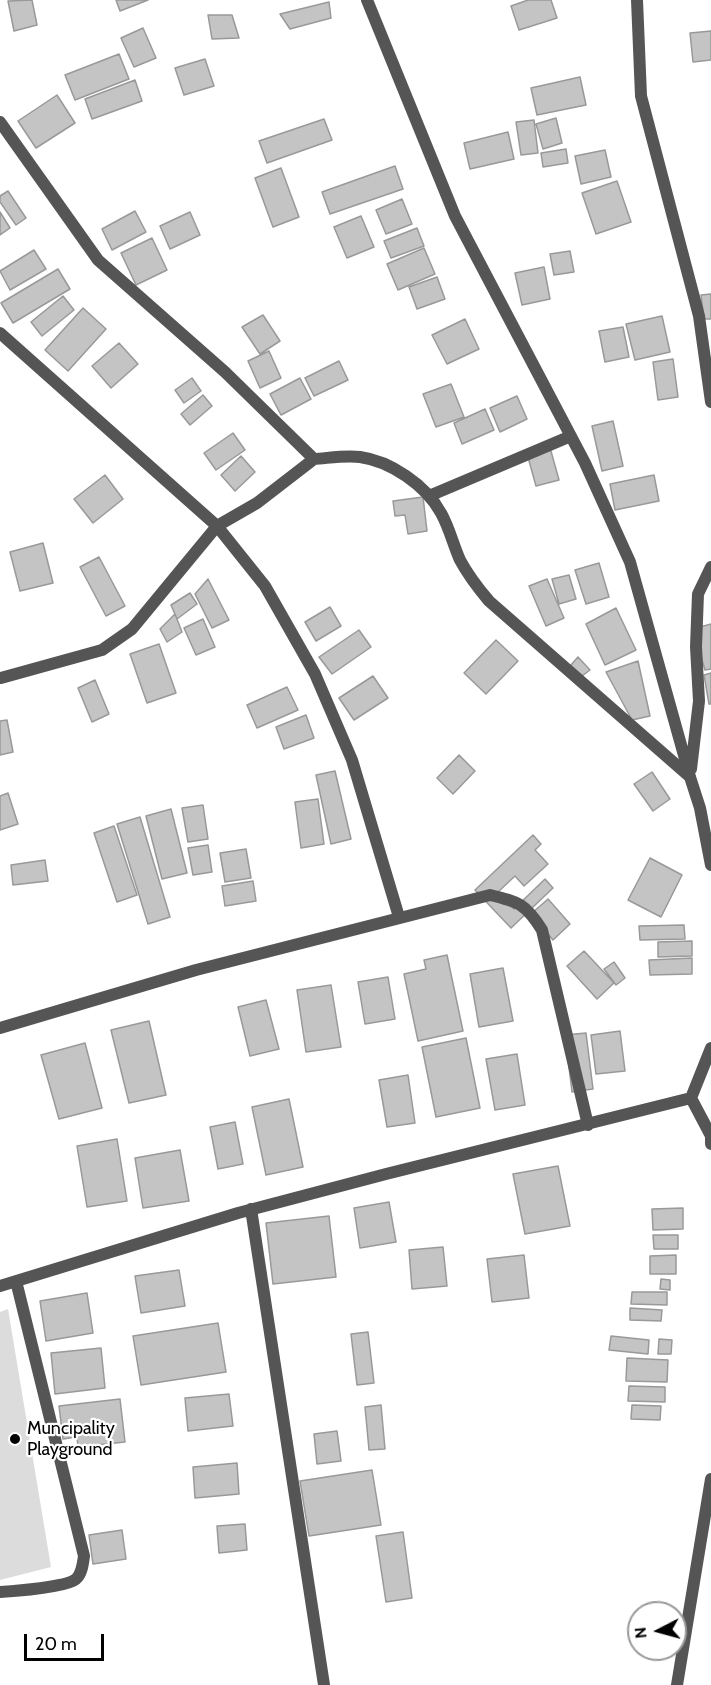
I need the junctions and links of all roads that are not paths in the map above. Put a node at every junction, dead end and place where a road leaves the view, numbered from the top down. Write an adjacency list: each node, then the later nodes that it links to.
1 (367, 0): 6 (street)
2 (638, 0): 5 (street)
3 (0, 122): 7 (street)
4 (0, 333): 9 (street)
5 (711, 402)
6 (571, 436): 8 (street); 12 (street)
7 (314, 459): 8 (street); 9 (street)
8 (429, 496): 12 (street)
9 (218, 526): 11 (street); 14 (street)
10 (711, 567): 12 (street)
11 (0, 675)
12 (690, 777): 13 (street)
13 (711, 865)
14 (399, 917): 15 (street); 18 (street)
15 (0, 1028)
16 (711, 1048): 17 (street)
17 (691, 1098): 18 (street); 19 (street)
18 (588, 1125): 20 (street)
19 (711, 1144)
20 (251, 1209): 21 (street); 25 (street)
21 (16, 1281): 22 (street); 24 (street)
22 (0, 1286)
23 (711, 1479): 26 (street)
24 (0, 1593)
25 (324, 1685)
26 (677, 1685)

